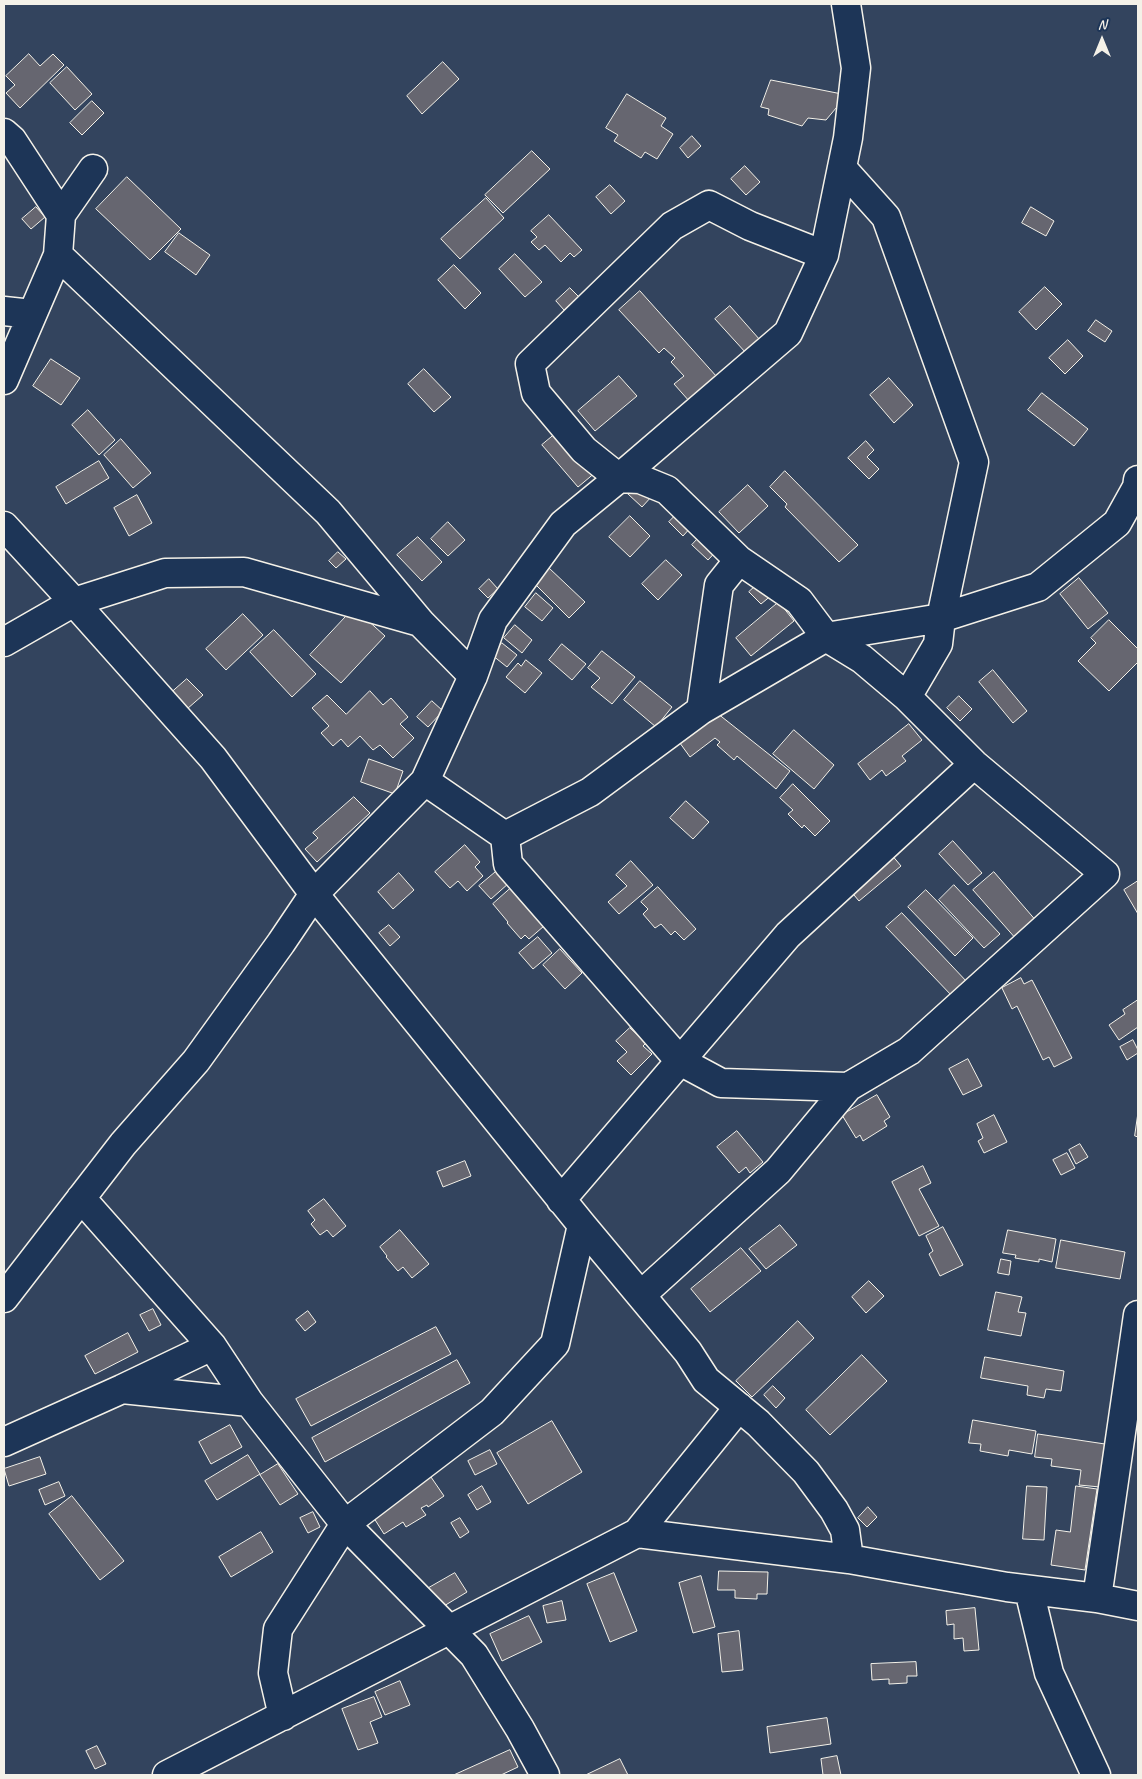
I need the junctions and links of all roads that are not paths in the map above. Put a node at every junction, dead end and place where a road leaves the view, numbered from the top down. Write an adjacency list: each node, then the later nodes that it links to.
1 (846, 4): 3 (street)
2 (4, 133): 5 (street)
3 (842, 168): 7 (street); 16 (street)
4 (93, 169): 5 (street)
5 (61, 215): 6 (street)
6 (58, 255): 9 (street); 17 (street)
7 (824, 255): 11 (street); 11 (street)
8 (4, 311): 9 (street)
9 (32, 314): 10 (street)
10 (4, 380)
11 (619, 478): 14 (street); 20 (street)
12 (1138, 480): 16 (street)
13 (4, 526): 15 (street)
14 (739, 560): 18 (street); 22 (street)
15 (74, 602): 17 (street); 19 (street); 26 (street)
16 (941, 618): 18 (street); 21 (street)
17 (420, 622): 20 (street)
18 (826, 637): 21 (street); 22 (street)
19 (4, 642)
20 (473, 676): 24 (street)
21 (907, 697): 23 (street)
22 (701, 710): 25 (street)
23 (974, 764): 27 (street); 28 (street)
24 (425, 781): 25 (street); 26 (street)
25 (505, 836): 27 (street)
26 (314, 894): 29 (street); 30 (street)
27 (680, 1061): 28 (street); 30 (street)
28 (848, 1087): 32 (street)
29 (81, 1198): 33 (street); 35 (street)
30 (561, 1200): 31 (street)
31 (582, 1225): 32 (street); 40 (street)
32 (641, 1295): 38 (street)
33 (4, 1298)
34 (1138, 1315): 44 (street)
35 (212, 1346): 36 (street); 37 (street)
36 (122, 1389): 37 (street); 39 (street)
37 (249, 1402): 40 (street)
38 (739, 1407): 41 (street); 42 (street)
39 (4, 1442)
40 (345, 1524): 46 (street); 47 (street)
41 (637, 1533): 42 (street); 46 (street)
42 (849, 1560): 43 (street)
43 (1029, 1590): 44 (street); 50 (street)
44 (1097, 1598): 45 (street)
45 (1138, 1606)
46 (449, 1630): 47 (street); 49 (street)
47 (283, 1716): 48 (street)
48 (167, 1775)
49 (545, 1775)
50 (1096, 1775)

